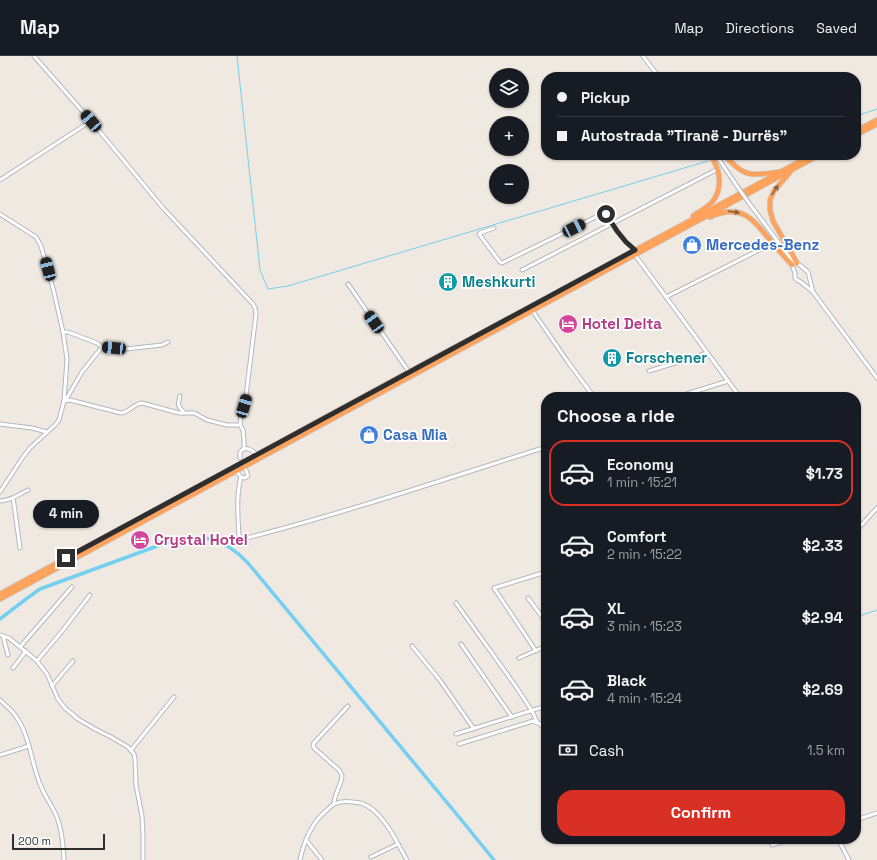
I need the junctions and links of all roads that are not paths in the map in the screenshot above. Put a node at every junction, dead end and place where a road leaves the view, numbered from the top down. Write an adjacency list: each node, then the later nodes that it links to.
1 (34, 56): 5 (street)
2 (643, 56): 3 (street)
3 (655, 72)
4 (877, 120): 7 (highway)
5 (91, 121): 17 (street); 52 (street)
6 (877, 124): 8 (highway)
7 (861, 128)
8 (861, 132)
9 (713, 160): 14 (highway)
10 (719, 160): 25 (street, bridge)
11 (729, 160): 16 (highway)
12 (803, 160): 16 (highway)
13 (811, 160): 15 (highway)
14 (718, 169): 19 (street); 20 (highway)
15 (792, 170): 22 (highway); 26 (highway, one-way to 15)
16 (780, 172): 20 (highway)
17 (0, 180)
18 (0, 214): 37 (street)
19 (612, 223): 21 (street); 24 (street); 29 (street)
20 (682, 224): 24 (highway)
21 (494, 228)
22 (672, 234): 23 (highway, one-way to 23); 24 (highway)
23 (772, 242): 27 (highway); 35 (street)
24 (635, 253): 35 (street); 36 (highway); 42 (highway)
25 (788, 255): 26 (street); 27 (street)
26 (797, 263): 28 (street)
27 (792, 265): 30 (street)
28 (803, 268): 30 (street); 31 (street)
29 (522, 270)
30 (795, 273): 32 (street)
31 (809, 277): 32 (street); 34 (street)
32 (801, 282): 34 (street)
33 (348, 284): 42 (street)
34 (813, 292): 43 (street)
35 (666, 297): 40 (street)
36 (532, 310): 45 (street); 59 (highway)
37 (63, 332): 39 (street); 49 (street)
38 (168, 342): 39 (street)
39 (102, 347): 49 (street)
40 (707, 353): 41 (street); 44 (street)
41 (649, 371)
42 (409, 372): 56 (highway)
43 (877, 378)
44 (728, 380): 46 (street); 47 (street)
45 (590, 392)
46 (692, 392)
47 (736, 392)
48 (180, 396): 50 (street)
49 (64, 401): 50 (street); 53 (street)
50 (184, 413): 52 (street)
51 (0, 424): 53 (street)
52 (240, 425): 54 (street)
53 (47, 432): 62 (street)
54 (244, 449): 56 (street); 57 (street)
55 (541, 449): 60 (street)
56 (257, 455): 70 (highway)
57 (240, 458)
58 (246, 470): 60 (street)
59 (236, 471): 60 (street); 73 (highway)
60 (241, 477)
61 (28, 490): 63 (street)
62 (0, 492)
63 (13, 499): 64 (street); 67 (street)
64 (0, 501)
65 (877, 508): 66 (street)
66 (861, 526)
67 (20, 548)
68 (541, 574): 81 (street)
69 (72, 587): 79 (street)
70 (0, 594)
71 (90, 595): 85 (street)
72 (528, 598): 75 (street)
73 (0, 599)
74 (456, 603): 93 (street)
75 (541, 615)
76 (2, 636): 79 (street); 83 (street)
77 (461, 644): 94 (street)
78 (412, 646): 97 (street)
79 (20, 647): 82 (street)
80 (541, 648): 81 (street)
81 (536, 650): 84 (street)
82 (26, 651): 85 (street); 87 (street)
83 (8, 656)
84 (519, 658)
85 (37, 661): 88 (street)
86 (73, 662): 88 (street)
87 (13, 668)
88 (52, 686): 101 (street)
89 (174, 697): 101 (street)
90 (0, 700): 100 (street)
91 (348, 706): 103 (street)
92 (541, 708): 93 (street)
93 (532, 711): 94 (street); 95 (street)
94 (512, 717): 97 (street)
95 (537, 722): 96 (street); 99 (street)
96 (541, 725)
97 (474, 728): 98 (street)
98 (456, 734)
99 (459, 744)
100 (29, 746): 102 (street); 112 (street)
101 (131, 750): 113 (street)
102 (0, 755)
103 (334, 804): 106 (street); 107 (street)
104 (877, 813): 105 (street)
105 (861, 818)
106 (306, 840): 114 (street); 115 (street)
107 (398, 844): 111 (street); 116 (street)
108 (775, 844): 110 (street)
109 (841, 844): 117 (street)
110 (772, 845)
111 (372, 857)
112 (64, 860)
113 (143, 860)
114 (300, 860)
115 (322, 860)
116 (407, 860)
117 (849, 860)

